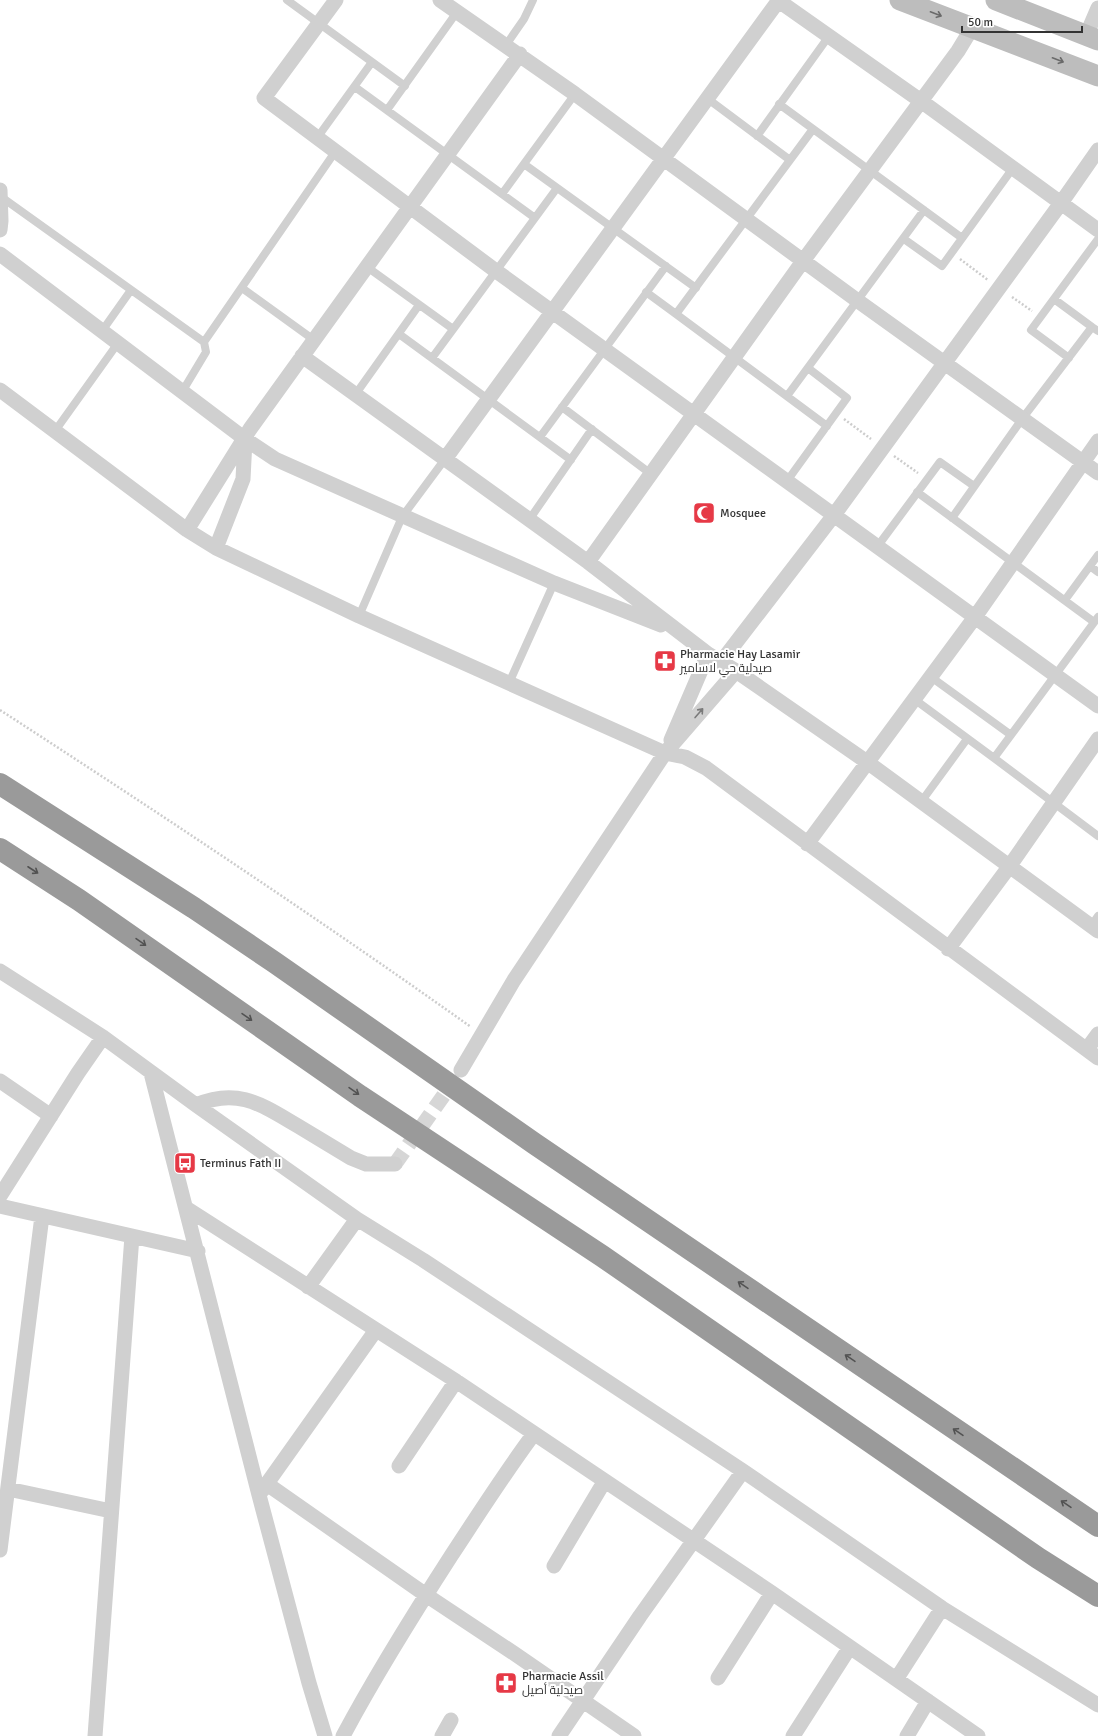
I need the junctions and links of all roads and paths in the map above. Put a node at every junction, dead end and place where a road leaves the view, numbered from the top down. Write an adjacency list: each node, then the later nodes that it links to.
1 (287, 0): 10 (lane)
2 (336, 0): 10 (street)
3 (440, 0): 9 (street)
4 (532, 0): 14 (lane)
5 (779, 0): 12 (street); 21 (street)
6 (900, 0): 11 (main road, one-way to 11)
7 (996, 0): 13 (main road)
8 (1098, 8): 13 (street)
9 (457, 12): 14 (street); 18 (lane)
10 (319, 24): 16 (lane); 27 (street)
11 (972, 28): 17 (main road, one-way to 17); 22 (street)
12 (829, 36): 22 (street); 23 (lane)
13 (1092, 38)
14 (506, 45): 15 (street)
15 (520, 54): 20 (street); 30 (street)
16 (372, 62): 18 (lane); 19 (lane)
17 (1098, 76)
18 (405, 86): 24 (lane)
19 (354, 87): 24 (lane); 27 (lane)
20 (575, 94): 31 (street); 33 (lane)
21 (708, 100): 26 (lane); 31 (street)
22 (921, 101): 34 (street); 35 (street)
23 (779, 104): 25 (lane); 26 (lane)
24 (387, 110): 30 (lane)
25 (813, 129): 32 (lane); 35 (lane)
26 (757, 136): 32 (lane)
27 (317, 138): 29 (street)
28 (1098, 150): 40 (street)
29 (335, 152): 41 (street); 56 (lane)
30 (447, 154): 38 (lane); 41 (street)
31 (664, 160): 44 (street); 45 (street)
32 (790, 160): 44 (lane)
33 (524, 164): 36 (lane); 38 (lane)
34 (1013, 168): 40 (street); 48 (lane)
35 (870, 170): 42 (lane); 52 (street)
36 (557, 188): 43 (lane); 45 (lane)
37 (0, 190): 39 (street)
38 (502, 194): 43 (lane)
39 (0, 196): 46 (street); 58 (lane)
40 (1061, 203): 47 (street); 77 (street)
41 (409, 207): 54 (street); 55 (street)
42 (924, 210): 48 (lane); 50 (lane)
43 (535, 218): 55 (lane)
44 (746, 220): 52 (street); 57 (lane)
45 (614, 229): 53 (lane); 63 (street)
46 (0, 230)
47 (1098, 230)
48 (962, 238): 50 (lane)
49 (1098, 238): 60 (lane)
50 (904, 239): 61 (lane)
51 (0, 254): 67 (street)
52 (803, 261): 61 (street); 75 (street)
53 (666, 266): 57 (lane); 59 (lane)
54 (367, 267): 62 (lane); 69 (street)
55 (496, 271): 63 (street); 65 (lane)
56 (242, 288): 69 (lane); 70 (lane)
57 (696, 288): 64 (lane)
58 (131, 290): 67 (lane); 70 (lane)
59 (646, 292): 64 (lane); 72 (lane)
60 (1054, 299): 66 (lane); 76 (lane)
61 (858, 301): 77 (street); 78 (lane)
62 (419, 305): 65 (lane); 68 (lane)
63 (553, 312): 72 (street); 83 (street)
64 (676, 314): 75 (lane)
65 (453, 329): 74 (lane)
66 (1095, 329): 76 (lane)
67 (102, 331): 71 (street)
68 (399, 334): 74 (lane); 81 (lane)
69 (314, 340): 73 (street)
70 (204, 342): 80 (lane)
71 (118, 343): 80 (street); 89 (lane)
72 (604, 348): 84 (lane); 85 (street)
73 (302, 356): 81 (street); 91 (street)
74 (432, 358): 83 (lane)
75 (734, 358): 82 (lane); 85 (street)
76 (1069, 358): 86 (lane)
77 (944, 363): 86 (street); 101 (street)
78 (808, 368): 82 (lane); 87 (lane)
79 (0, 390): 89 (street)
80 (182, 392): 91 (street)
81 (355, 395): 93 (street)
82 (787, 396): 87 (lane)
83 (489, 399): 90 (lane); 93 (street)
84 (562, 407): 88 (lane); 90 (lane)
85 (694, 414): 96 (street); 98 (street)
86 (1022, 419): 95 (street); 99 (lane)
87 (827, 426): 98 (lane)
88 (592, 429): 94 (lane); 96 (lane)
89 (55, 431): 105 (street)
90 (540, 437): 94 (lane)
91 (245, 440): 102 (street); 105 (street); 107 (street)
92 (1098, 441): 95 (street)
93 (445, 459): 102 (lane); 104 (street)
94 (571, 460): 104 (lane)
95 (1083, 462): 97 (street); 110 (street)
96 (652, 474): 109 (street)
97 (1098, 474)
98 (787, 482): 101 (street)
99 (974, 486): 100 (lane); 103 (lane)
100 (917, 492): 103 (lane); 106 (lane)
101 (834, 515): 106 (street); 120 (street)
102 (402, 517): 113 (street); 115 (lane)
103 (952, 518): 110 (lane)
104 (529, 520): 109 (street)
105 (187, 530): 107 (street)
106 (877, 547): 116 (street)
107 (216, 548): 115 (street)
108 (1098, 555): 111 (lane)
109 (588, 562): 118 (street)
110 (1013, 563): 114 (lane); 116 (street)
111 (1090, 566): 112 (lane); 114 (lane)
112 (1098, 572)
113 (554, 583): 118 (street); 124 (lane)
114 (1065, 600): 117 (lane)
115 (359, 616): 124 (street)
116 (975, 617): 122 (street); 123 (street)
117 (1096, 619): 122 (lane)
118 (676, 630): 119 (street)
119 (708, 654): 120 (street); 131 (street)
120 (721, 662): 121 (street)
121 (736, 671): 131 (street, one-way to 121); 133 (street)
122 (1056, 675): 126 (street); 128 (lane)
123 (931, 676): 125 (street); 128 (lane)
124 (509, 683): 131 (street)
125 (914, 699): 129 (lane); 133 (street)
126 (1098, 706)
127 (0, 710): 144 (path)
128 (1011, 735): 132 (lane)
129 (967, 738): 132 (lane); 135 (lane)
130 (1098, 739): 136 (street)
131 (665, 753): 138 (street); 144 (street)
132 (994, 758): 136 (lane)
133 (867, 762): 135 (street); 138 (street)
134 (0, 784): 171 (highway, one-way to 134)
135 (921, 802): 140 (street)
136 (1053, 802): 137 (lane); 140 (street)
137 (1098, 836)
138 (806, 844): 142 (street)
139 (0, 849): 177 (highway, one-way to 177)
140 (1009, 867): 141 (street); 142 (street)
141 (1096, 924)
142 (948, 948): 147 (street)
143 (0, 971): 146 (street)
144 (481, 1034): 148 (street)
145 (1098, 1034): 147 (street)
146 (103, 1037): 149 (street); 152 (street)
147 (1092, 1054)
148 (461, 1070)
149 (151, 1073): 151 (street); 156 (street)
150 (0, 1081): 152 (street)
151 (196, 1105): 153 (street); 158 (street)
152 (51, 1116): 154 (street)
153 (395, 1164)
154 (0, 1196)
155 (0, 1206): 157 (street)
156 (186, 1208): 160 (street); 161 (street)
157 (42, 1216): 159 (street); 168 (street)
158 (357, 1219): 161 (street); 166 (street)
159 (132, 1236): 160 (street); 170 (street)
160 (198, 1251): 169 (street)
161 (308, 1287): 162 (street)
162 (376, 1330): 163 (street); 169 (street)
163 (456, 1381): 164 (street); 165 (street)
164 (533, 1435): 167 (street); 176 (street)
165 (399, 1466)
166 (743, 1471): 172 (street); 178 (street)
167 (604, 1482): 172 (street); 174 (street)
168 (8, 1489): 170 (street); 173 (street)
169 (263, 1489): 176 (street); 187 (street)
170 (111, 1511): 186 (street)
171 (1098, 1526)
172 (694, 1541): 175 (street); 182 (street)
173 (0, 1550)
174 (554, 1566)
175 (772, 1593): 179 (street); 180 (street)
176 (426, 1595): 182 (street); 188 (street)
177 (1098, 1596)
178 (942, 1608): 181 (street); 184 (street)
179 (850, 1647): 181 (street); 192 (street)
180 (718, 1678)
181 (897, 1678): 183 (street)
182 (583, 1700): 190 (street); 191 (street)
183 (928, 1701): 193 (street); 194 (street)
184 (1098, 1705)
185 (451, 1720): 189 (street)
186 (95, 1736)
187 (324, 1736)
188 (343, 1736)
189 (442, 1736)
190 (559, 1736)
191 (634, 1736)
192 (793, 1736)
193 (907, 1736)
194 (978, 1736)

